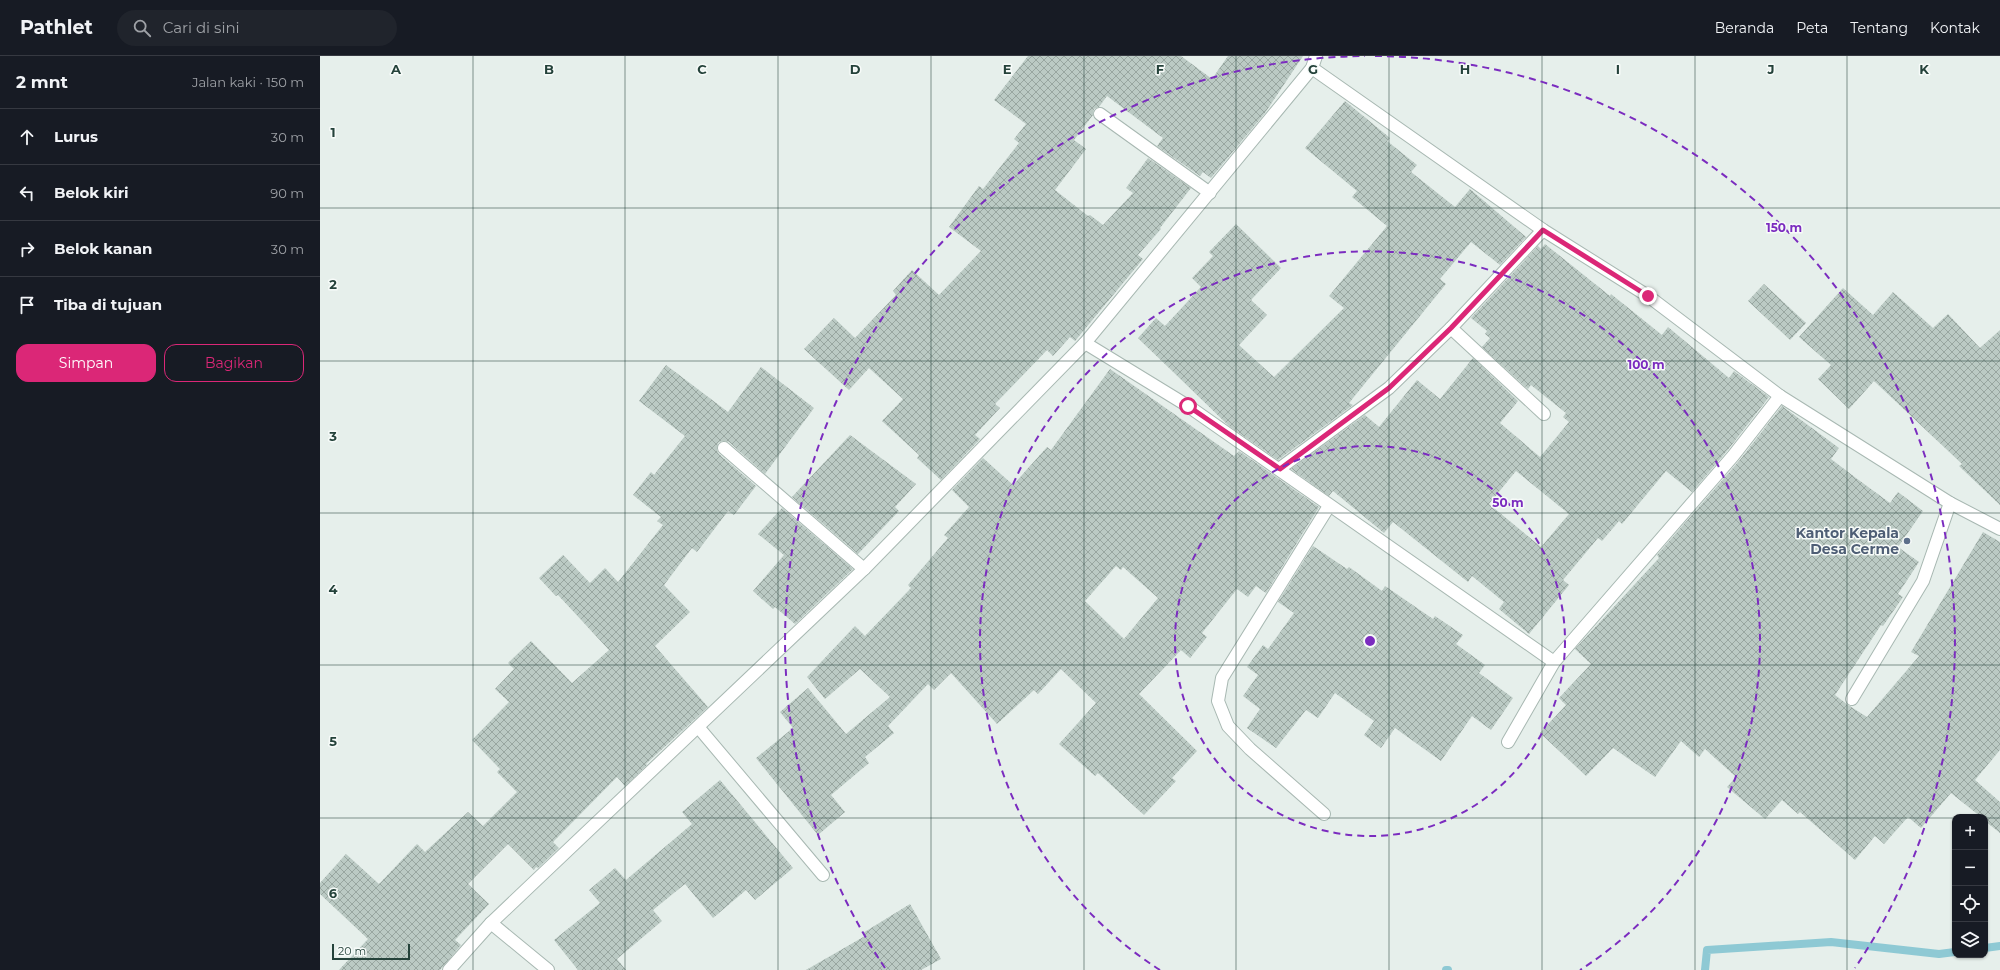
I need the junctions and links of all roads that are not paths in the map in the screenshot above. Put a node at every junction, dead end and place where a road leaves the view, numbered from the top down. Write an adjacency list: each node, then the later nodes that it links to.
1 (1316, 56): 2 (street)
2 (1312, 68): 4 (street); 5 (street)
3 (1100, 114): 4 (street)
4 (1210, 193): 7 (street)
5 (1543, 230): 6 (street); 8 (street)
6 (1451, 328): 9 (street); 11 (street)
7 (1086, 343): 11 (street); 15 (street)
8 (1780, 396): 12 (street); 16 (street)
9 (1544, 414)
10 (724, 448): 15 (street)
11 (1280, 469): 13 (street)
12 (1950, 503): 14 (street); 17 (street)
13 (1329, 506): 16 (street); 20 (street)
14 (1998, 523)
15 (864, 570): 18 (street)
16 (1554, 662): 19 (street)
17 (1852, 699)
18 (699, 728): 21 (street); 22 (street)
19 (1508, 742)
20 (1324, 814)
21 (823, 875)
22 (491, 923): 23 (street); 24 (street)
23 (449, 970)
24 (548, 970)

